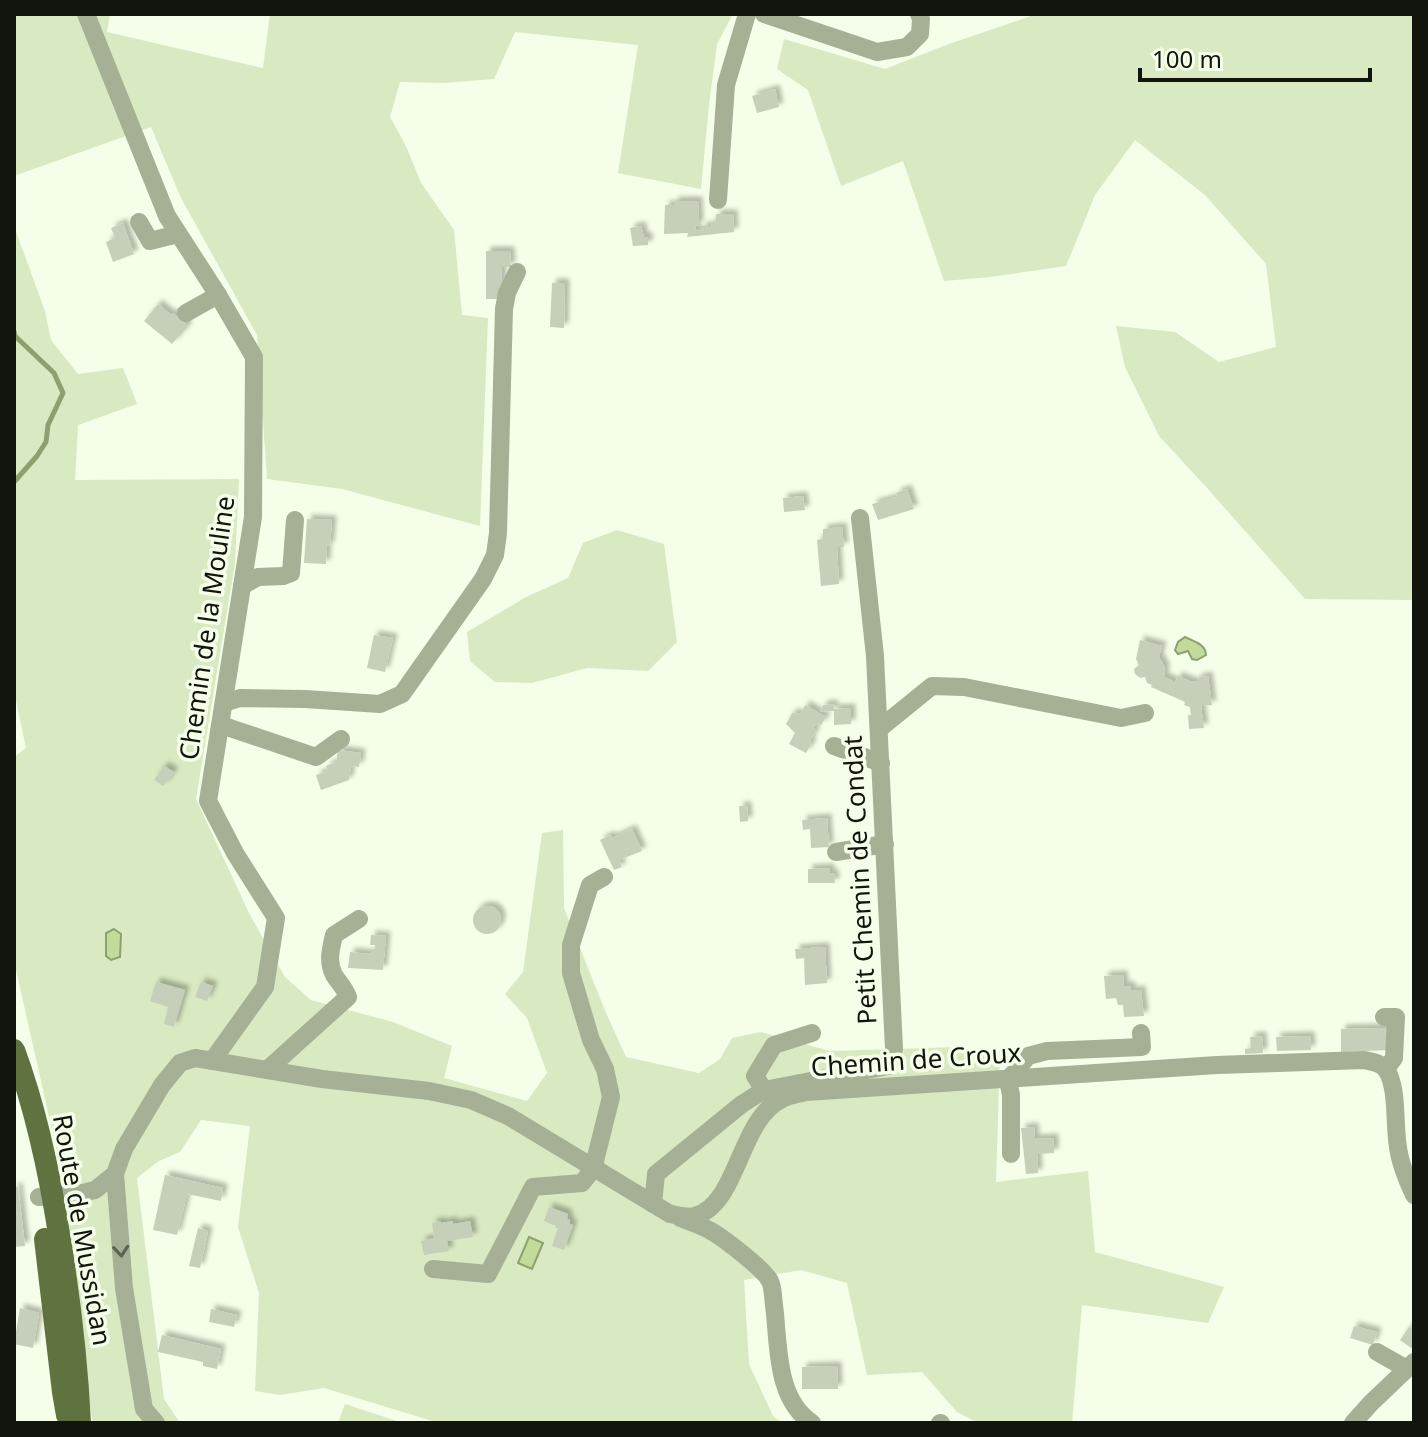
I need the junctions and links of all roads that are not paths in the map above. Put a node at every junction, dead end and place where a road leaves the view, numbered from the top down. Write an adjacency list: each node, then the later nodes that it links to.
1 (86, 14): 7 (street, Chemin de la Mouline)
2 (747, 14): 5 (street)
3 (764, 14): 4 (street)
4 (919, 14)
5 (718, 200)
6 (139, 222): 7 (street)
7 (178, 234): 9 (street, Chemin de la Mouline)
8 (517, 272): 14 (street)
9 (218, 295): 10 (street); 13 (street, Chemin de la Mouline)
10 (186, 313)
11 (860, 518): 17 (street, Petit Chemin de Condat)
12 (295, 520): 13 (street)
13 (242, 586): 14 (street, Chemin de la Mouline)
14 (224, 703): 16 (street, Chemin de la Mouline)
15 (1145, 713): 17 (street)
16 (221, 725): 18 (street); 29 (street, Chemin de la Mouline)
17 (879, 729): 20 (street, Petit Chemin de Condat)
18 (341, 739)
19 (834, 746): 20 (street)
20 (881, 763): 21 (street, Petit Chemin de Condat)
21 (885, 844): 22 (street); 33 (street, Petit Chemin de Condat)
22 (836, 852)
23 (604, 877): 36 (street)
24 (359, 919): 31 (street)
25 (1384, 1017): 30 (street)
26 (812, 1033): 33 (street)
27 (1141, 1033): 32 (street)
28 (14, 1050): 39 (main road, Route de Mussidan)
29 (212, 1061): 31 (street); 37 (street)
30 (1386, 1069): 32 (street, Chemin de Croux); 38 (street)
31 (267, 1070): 36 (street)
32 (1008, 1080): 35 (street); 41 (street, Chemin de Croux)
33 (764, 1090): 40 (street, Petit Chemin de Condat)
34 (14, 1097): 39 (main road, Route de Mussidan)
35 (1011, 1154)
36 (593, 1169): 40 (street); 42 (street)
37 (115, 1174): 39 (street); 45 (street, one-way to 45)
38 (1414, 1195)
39 (46, 1197): 46 (main road, Route de Mussidan); 47 (main road, Route de Mussidan)
40 (653, 1204): 41 (street)
41 (670, 1214): 48 (street)
42 (433, 1269)
43 (1377, 1352): 44 (street)
44 (1410, 1365): 49 (street)
45 (148, 1418)
46 (69, 1423)
47 (80, 1423)
48 (812, 1423)
49 (1353, 1423)

